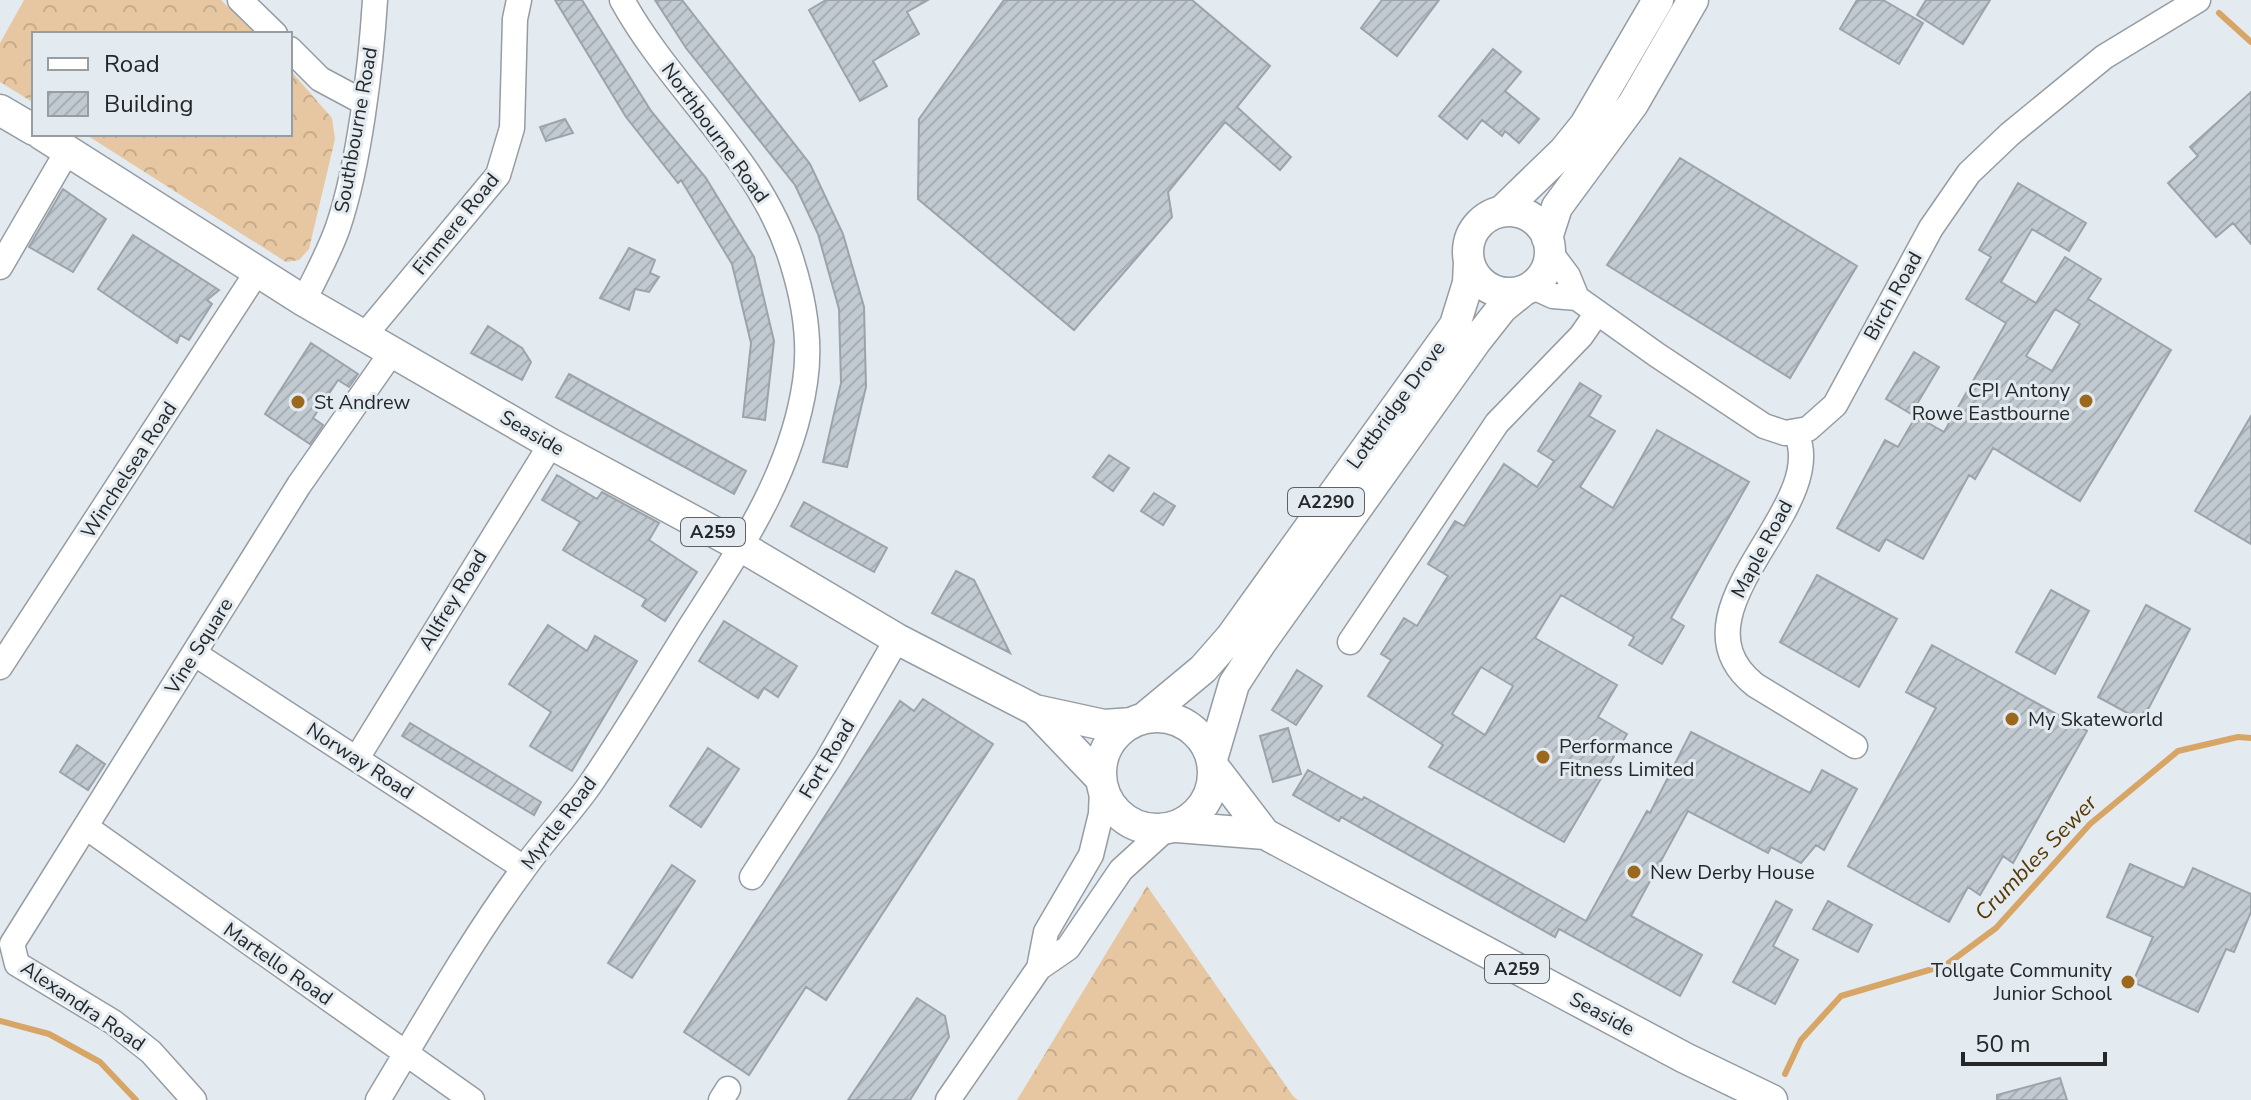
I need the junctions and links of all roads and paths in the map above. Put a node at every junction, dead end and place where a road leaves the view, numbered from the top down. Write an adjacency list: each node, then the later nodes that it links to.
1 (240, 0): 8 (street)
2 (375, 0): 10 (street, Southbourne Road)
3 (519, 0): 24 (street, Finmere Road)
4 (622, 0): 28 (street, Northbourne Road)
5 (1658, 0): 15 (main road)
6 (1693, 0): 16 (main road)
7 (2198, 0): 26 (street, Birch Road)
8 (273, 32)
9 (292, 51): 10 (street)
10 (363, 102): 22 (street, Southbourne Road)
11 (0, 110): 12 (main road)
12 (32, 129)
13 (44, 136): 14 (main road, Seaside / A259)
14 (68, 150): 18 (street); 19 (main road, Seaside / A259)
15 (1502, 211): 16 (main road); 17 (main road)
16 (1549, 245): 20 (main road); 21 (street)
17 (1469, 262): 20 (main road); 34 (main road, Lottbridge Drove / A2290)
18 (0, 267)
19 (257, 272): 22 (main road, Seaside / A259); 32 (street, Winchelsea Road)
20 (1527, 288): 21 (street); 37 (main road, Lottbridge Drove / A2290)
21 (1577, 298): 23 (street)
22 (304, 301): 24 (main road, Seaside / A259)
23 (1597, 313): 26 (street); 30 (street)
24 (364, 336): 25 (main road, Seaside / A259)
25 (392, 352): 27 (main road, Seaside / A259); 31 (street, Vine Square)
26 (1796, 433): 35 (street, Maple Road)
27 (551, 444): 28 (main road, Seaside / A259); 36 (street, Allfrey Road)
28 (742, 547): 29 (main road, Seaside / A259); 42 (street, Myrtle Road)
29 (897, 639): 33 (main road, Seaside / A259); 43 (street, Fort Road)
30 (1350, 642)
31 (195, 654): 36 (street, Norway Road); 39 (street, Vine Square)
32 (0, 667)
33 (1035, 710): 34 (main road, Seaside / A259); 38 (main road, Seaside / A259)
34 (1138, 721): 37 (main road); 38 (main road)
35 (1855, 746)
36 (357, 758): 42 (street, Norway Road)
37 (1213, 763): 40 (main road); 41 (main road, Seaside / A259)
38 (1102, 783): 40 (main road); 45 (street)
39 (86, 827): 44 (street, Vine Square); 46 (street, Martello Road)
40 (1171, 828): 41 (main road, Seaside / A259); 45 (street)
41 (1265, 834): 51 (main road, Seaside / A259)
42 (524, 868): 46 (street, Myrtle Road)
43 (752, 877)
44 (12, 944): 47 (street, Alexandra Road)
45 (1039, 968): 50 (street)
46 (405, 1055): 48 (street, Myrtle Road); 49 (street, Martello Road)
47 (194, 1100)
48 (378, 1100)
49 (472, 1100)
50 (948, 1100)
51 (1772, 1100)

